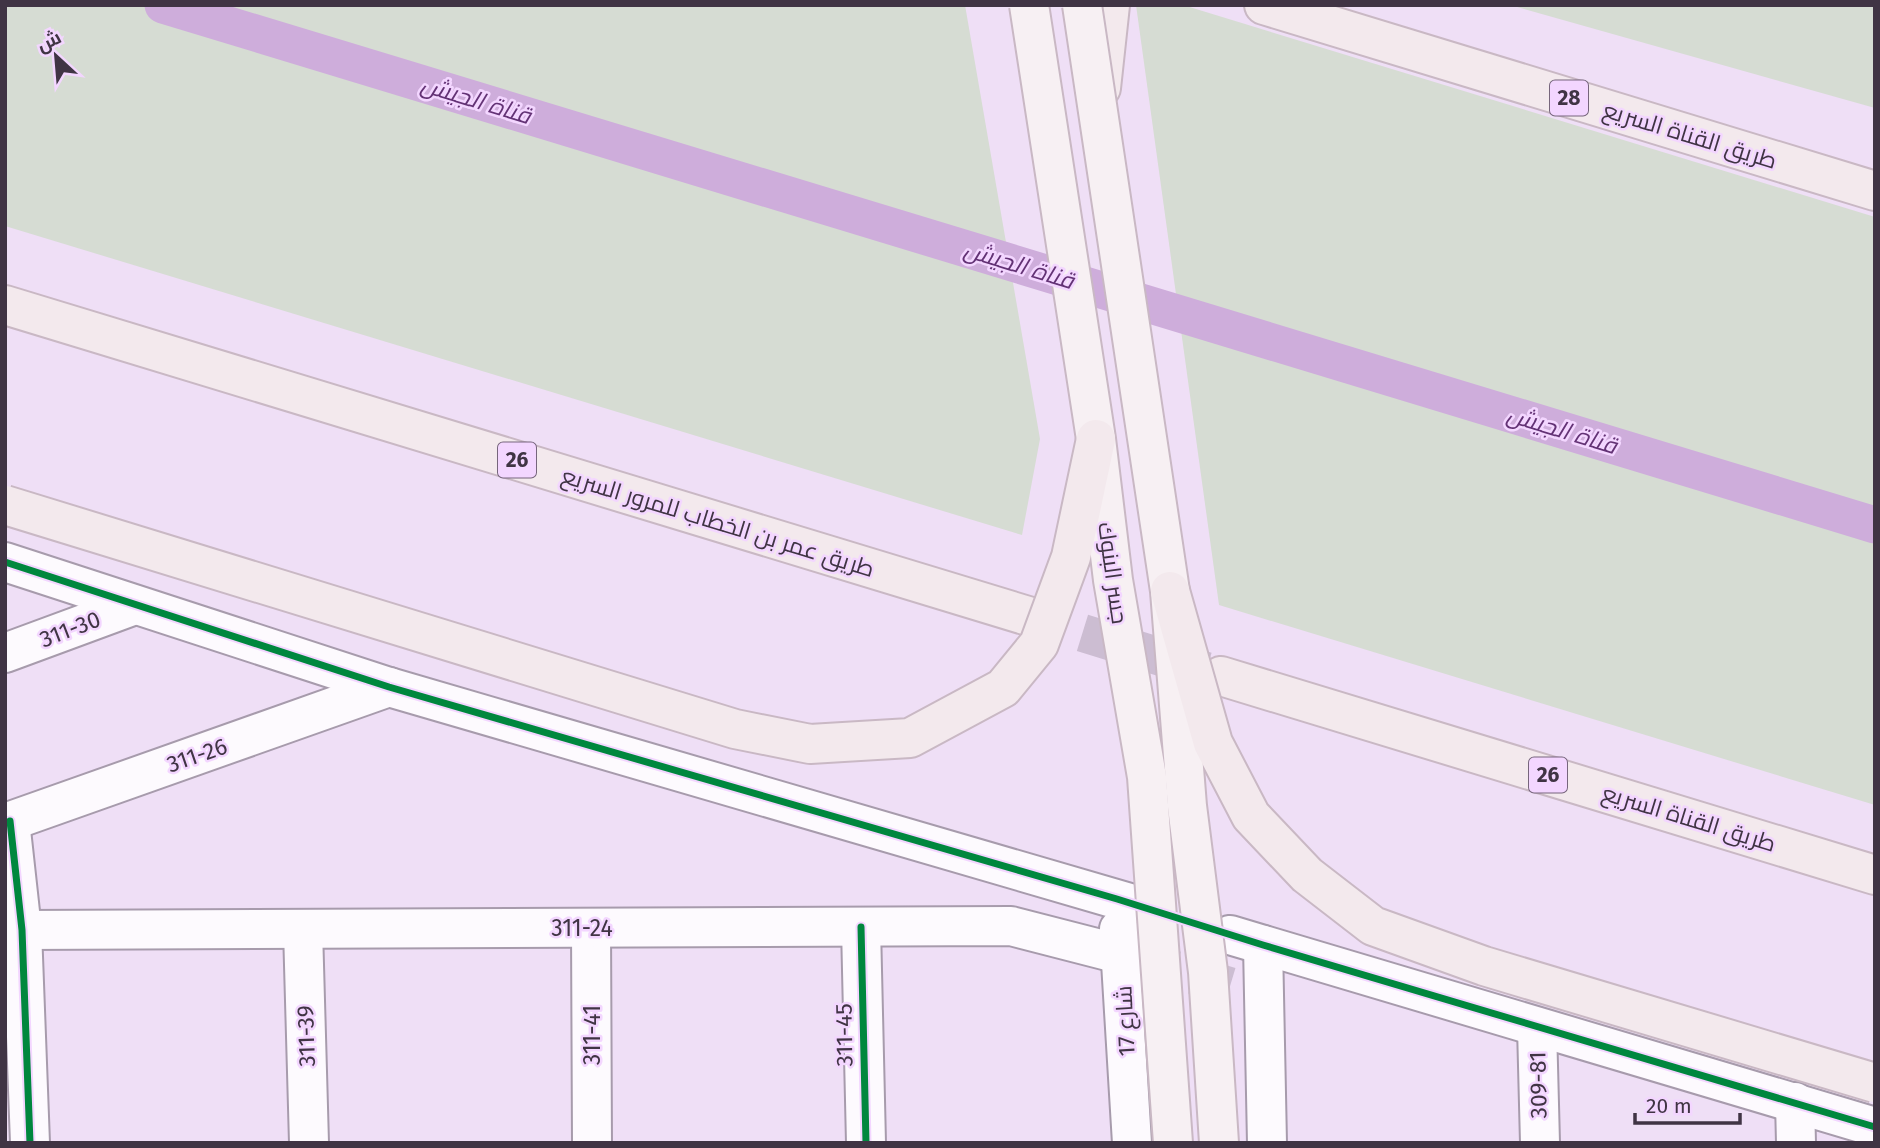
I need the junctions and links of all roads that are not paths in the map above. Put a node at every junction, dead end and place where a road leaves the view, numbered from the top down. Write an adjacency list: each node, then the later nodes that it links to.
1 (1030, 5): 10 (main road, جسر البنوك, bridge)
2 (1082, 5): 5 (main road, bridge)
3 (1110, 5): 5 (highway)
4 (1264, 5): 6 (highway, طريق القناة السريع / 28)
5 (1099, 111): 13 (main road, bridge)
6 (1875, 191)
7 (5, 305): 9 (highway, طريق عمر بن الخطاب للمرور السريع / 26)
8 (5, 324): 9 (highway)
9 (339, 406): 15 (highway, طريق عمر بن الخطاب للمرور السريع / 26)
10 (1096, 439): 11 (highway, bridge); 35 (main road, جسر البنوك, bridge)
11 (5, 505)
12 (5, 562): 14 (street)
13 (1170, 591): 27 (highway, bridge); 36 (main road, bridge)
14 (135, 605): 16 (street, 311-30); 18 (street)
15 (1028, 616)
16 (5, 653)
17 (1221, 676): 20 (highway, طريق القناة السريع / 26)
18 (389, 687): 19 (street, 311-26); 25 (street, شارع 17)
19 (8, 822): 24 (street)
20 (1875, 875)
21 (861, 927): 22 (street, 311-24); 25 (street, 311-24); 33 (street, 311-45)
22 (591, 928): 23 (street, 311-24); 32 (street, 311-41)
23 (303, 929): 24 (street, 311-24); 31 (street, 311-39)
24 (22, 930): 30 (street)
25 (1130, 956): 34 (street, شارع 17)
26 (1537, 1027): 28 (street); 37 (street); 38 (street, 309-81)
27 (1875, 1083)
28 (1795, 1102): 29 (street); 39 (street)
29 (1875, 1127)
30 (30, 1143)
31 (309, 1143)
32 (592, 1143)
33 (866, 1143)
34 (1132, 1143)
35 (1172, 1143)
36 (1219, 1143)
37 (1267, 1143)
38 (1539, 1143)
39 (1796, 1143)

